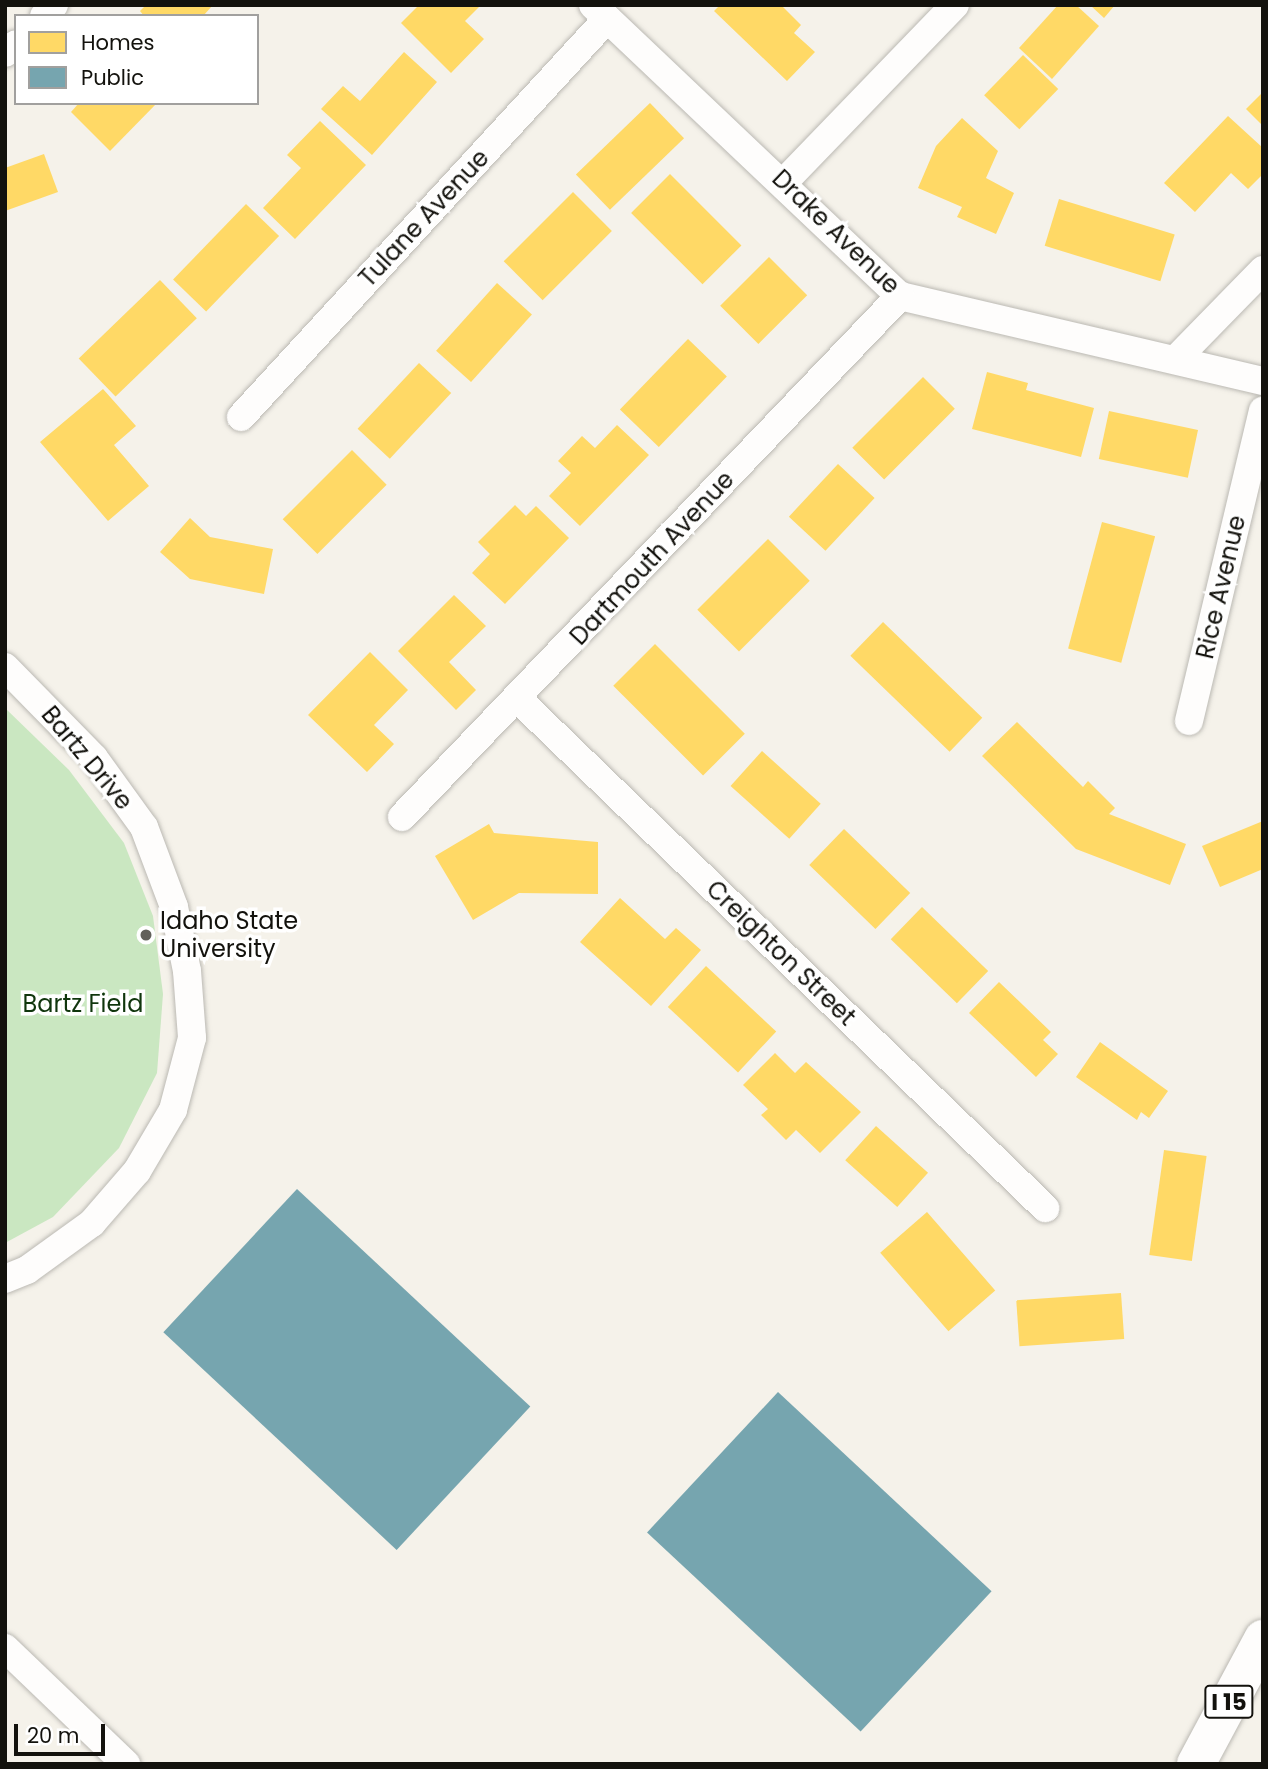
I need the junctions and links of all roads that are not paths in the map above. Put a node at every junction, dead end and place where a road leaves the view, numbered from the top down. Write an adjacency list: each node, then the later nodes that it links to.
1 (955, 5): 3 (street)
2 (600, 12): 3 (street, Drake Avenue); 9 (street, Tulane Avenue)
3 (784, 182): 5 (street, Drake Avenue)
4 (1263, 270): 6 (street)
5 (900, 296): 6 (street, Drake Avenue); 11 (street, Dartmouth Avenue)
6 (1177, 358): 7 (street)
7 (1263, 381)
8 (1263, 411): 12 (street, Rice Avenue)
9 (242, 417)
10 (5, 667): 15 (street, Bartz Drive)
11 (518, 699): 13 (street, Dartmouth Avenue); 14 (street, Creighton Street)
12 (1189, 721)
13 (402, 817)
14 (1045, 1208)
15 (5, 1279)
16 (1263, 1639): 19 (highway, I 15)
17 (5, 1648): 18 (street)
18 (126, 1764)
19 (1196, 1764)

